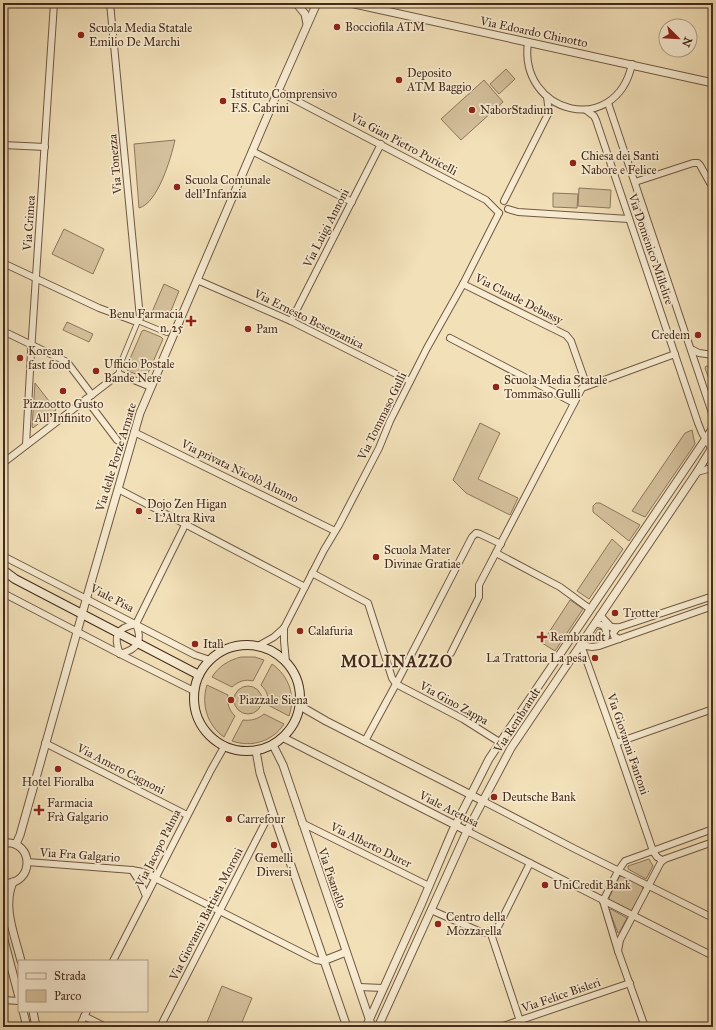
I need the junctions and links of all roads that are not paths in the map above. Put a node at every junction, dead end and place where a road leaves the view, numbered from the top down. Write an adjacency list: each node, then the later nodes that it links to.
1 (54, 3): 18 (street, Via Crimea)
2 (110, 3): 31 (street, Via Tonezza)
3 (296, 3): 6 (street)
4 (317, 3): 6 (street, Via delle Forze Armate)
5 (350, 3): 7 (street, Via Edoardo Chinotto)
6 (308, 24): 10 (street, Via delle Forze Armate)
7 (528, 42): 8 (street, Via Edoardo Chinotto); 11 (street)
8 (632, 64): 9 (street, Via Edoardo Chinotto); 12 (street)
9 (713, 83)
10 (278, 91): 16 (street, Via Gian Pietro Puricelli); 19 (street, Via delle Forze Armate)
11 (547, 97): 13 (street); 15 (street)
12 (608, 103): 14 (street); 20 (street, Via Domenico Millelire)
13 (566, 107): 14 (street); 15 (street)
14 (586, 110): 26 (street, Via Domenico Millelire)
15 (548, 112): 23 (street)
16 (381, 144): 22 (street, Via Luigi Annoni); 25 (street, Via Gian Pietro Puricelli)
17 (3, 145): 18 (street)
18 (44, 147): 28 (street, Via Crimea)
19 (252, 151): 22 (street); 29 (street, Via delle Forze Armate)
20 (635, 182): 21 (street); 37 (street, Via Domenico Millelire)
21 (713, 184)
22 (352, 202): 32 (street, Via Luigi Annoni)
23 (504, 202): 24 (street); 25 (street)
24 (508, 209): 25 (street); 26 (street)
25 (497, 211): 30 (street, Via Tommaso Gulli)
26 (629, 219): 38 (street, Via Domenico Millelire)
27 (3, 263): 28 (street)
28 (36, 279): 31 (street); 36 (street, Via Crimea)
29 (197, 280): 32 (street, Via Ernesto Besenzanica); 43 (street, Via delle Forze Armate)
30 (463, 284): 41 (street, Via Claude Debussy); 42 (street, Via Tommaso Gulli)
31 (138, 321): 34 (street); 40 (street)
32 (291, 321): 42 (street, Via Ernesto Besenzanica)
33 (3, 331): 36 (street)
34 (167, 334)
35 (450, 338): 46 (street)
36 (32, 345): 44 (street); 52 (street, Via Crimea)
37 (691, 349): 39 (street); 47 (street, Via Domenico Millelire)
38 (676, 354): 46 (street); 50 (street, Via Domenico Millelire)
39 (713, 355)
40 (119, 374): 43 (street); 44 (street)
41 (584, 378)
42 (410, 381): 59 (street, Via Tommaso Gulli)
43 (150, 387): 49 (street, Via delle Forze Armate)
44 (92, 395): 45 (street)
45 (86, 399): 51 (street); 52 (street)
46 (574, 403): 60 (street)
47 (713, 416)
48 (713, 428): 50 (street, Via Rembrandt)
49 (134, 432): 57 (street, Via delle Forze Armate); 59 (street, Via privata Nicolò Alunno)
50 (711, 438): 53 (street, Via Domenico Millelire); 72 (street, Via Rembrandt)
51 (117, 440)
52 (26, 445): 54 (street)
53 (712, 448): 56 (street, Via Rembrandt)
54 (3, 463)
55 (713, 469): 56 (street)
56 (697, 472): 74 (street, Via Rembrandt)
57 (118, 489): 58 (street); 70 (street, Via delle Forze Armate)
58 (185, 525): 67 (street); 76 (street)
59 (335, 531): 64 (street, Via Tommaso Gulli)
60 (501, 544): 61 (street); 92 (street)
61 (496, 553): 72 (street); 87 (street)
62 (3, 556): 70 (street, Viale Pisa)
63 (3, 570): 66 (main road)
64 (312, 573): 67 (street, Via Tommaso Gulli); 92 (street)
65 (3, 578): 66 (main road)
66 (14, 579): 73 (main road)
67 (305, 587): 78 (street, Via Tommaso Gulli)
68 (3, 593): 80 (street)
69 (713, 596): 79 (street)
70 (86, 598): 73 (street, Via delle Forze Armate); 76 (street, Viale Pisa)
71 (713, 606): 82 (street)
72 (590, 609): 99 (street, Via Rembrandt)
73 (82, 615): 80 (street, Via delle Forze Armate); 81 (main road)
74 (600, 615): 75 (street, Via Rembrandt); 79 (street)
75 (595, 623): 77 (street); 84 (street, Via Rembrandt)
76 (136, 624): 81 (street); 83 (street); 89 (street, Viale Pisa)
77 (604, 626): 79 (street); 86 (street)
78 (284, 628): 85 (street, Via Tommaso Gulli); 90 (street, Via Tommaso Gulli)
79 (615, 628): 82 (street)
80 (77, 630): 88 (street); 98 (street, Via delle Forze Armate)
81 (118, 633): 83 (main road); 88 (street)
82 (619, 639): 86 (street)
83 (137, 643): 88 (street); 91 (main road)
84 (581, 645): 86 (street); 100 (street, Via Giovanni Fantoni); 105 (street, Via Rembrandt)
85 (258, 646): 89 (main road); 90 (main road)
86 (599, 646)
87 (451, 653)
88 (120, 654): 93 (street)
89 (210, 660): 91 (main road)
90 (286, 662): 94 (main road)
91 (199, 675): 93 (main road)
92 (396, 684): 97 (street); 99 (street, Via Gino Zappa)
93 (194, 690): 102 (main road)
94 (300, 706): 96 (main road); 97 (street, Viale Aretusa)
95 (713, 709): 100 (street)
96 (284, 738): 101 (main road); 109 (street, Viale Aretusa)
97 (365, 741): 104 (street, Viale Aretusa)
98 (46, 743): 107 (street, Via Amero Cagnoni); 114 (street, Via delle Forze Armate)
99 (501, 743): 104 (street, Via Rembrandt)
100 (616, 743): 115 (street, Via Giovanni Fantoni)
101 (272, 745): 103 (main road); 108 (street, Via Pisanello)
102 (224, 746): 103 (main road); 107 (street, Via Jacopo Palma)
103 (256, 751): 106 (street)
104 (472, 794): 105 (street, Viale Aretusa); 109 (street, Via Rembrandt)
105 (483, 800): 111 (street, Via Rembrandt); 120 (street, Viale Aretusa)
106 (273, 813): 129 (street, Via Giovanni Battista Moroni); 139 (street)
107 (187, 815): 121 (street, Via Jacopo Palma)
108 (302, 823): 124 (street, Via Alberto Durer); 135 (street, Via Pisanello)
109 (456, 825): 111 (street, Viale Aretusa); 124 (street, Via Rembrandt)
110 (713, 829): 115 (street)
111 (467, 831): 118 (street, Viale Aretusa); 128 (street, Via Rembrandt)
112 (713, 842): 116 (street)
113 (3, 843): 114 (street)
114 (16, 844): 117 (street)
115 (653, 851): 116 (street); 120 (street)
116 (662, 860): 125 (street)
117 (27, 862): 119 (street, Via Fra Galgario); 122 (street)
118 (530, 863): 127 (street, Viale Aretusa); 132 (street)
119 (132, 870): 121 (street, Via Fra Galgario); 126 (street, Via Fra Galgario)
120 (618, 871): 125 (street, Viale Aretusa); 127 (street)
121 (155, 878): 126 (street, Via Jacopo Palma); 129 (street, Via Fra Galgario)
122 (13, 882): 123 (street); 137 (street)
123 (3, 883)
124 (430, 886): 142 (street, Via Rembrandt)
125 (648, 886): 130 (street); 131 (street, Viale Aretusa)
126 (146, 896): 138 (street, Via Jacopo Palma)
127 (603, 901): 130 (street, Viale Aretusa); 134 (street)
128 (431, 910): 132 (street); 159 (street, Via Rembrandt)
129 (219, 912): 139 (street, Via Fra Galgario); 155 (street, Via Giovanni Battista Moroni)
130 (633, 916): 134 (street); 136 (street, Viale Aretusa)
131 (713, 918)
132 (490, 931): 150 (street)
133 (3, 936): 143 (street)
134 (618, 951): 140 (street)
135 (346, 952): 139 (street); 141 (street, Via Pisanello)
136 (713, 956)
137 (22, 960)
138 (113, 960)
139 (323, 961): 156 (street)
140 (630, 983): 150 (street, Via Felice Bisleri); 162 (street)
141 (359, 987): 142 (street); 149 (street, Via Pisanello)
142 (384, 988): 149 (street, Via Rembrandt)
143 (18, 993)
144 (3, 1000): 145 (street)
145 (18, 1001)
146 (23, 1012): 151 (street)
147 (33, 1012): 152 (street)
148 (86, 1013): 153 (street); 154 (street)
149 (369, 1019): 157 (street, Via Rembrandt); 158 (street, Via Pisanello)
150 (520, 1020): 160 (street, Via Felice Bisleri); 161 (street)
151 (27, 1027)
152 (36, 1027)
153 (78, 1027)
154 (106, 1027)
155 (160, 1027)
156 (347, 1027)
157 (366, 1027)
158 (372, 1027)
159 (378, 1027)
160 (500, 1027)
161 (522, 1027)
162 (645, 1027)

